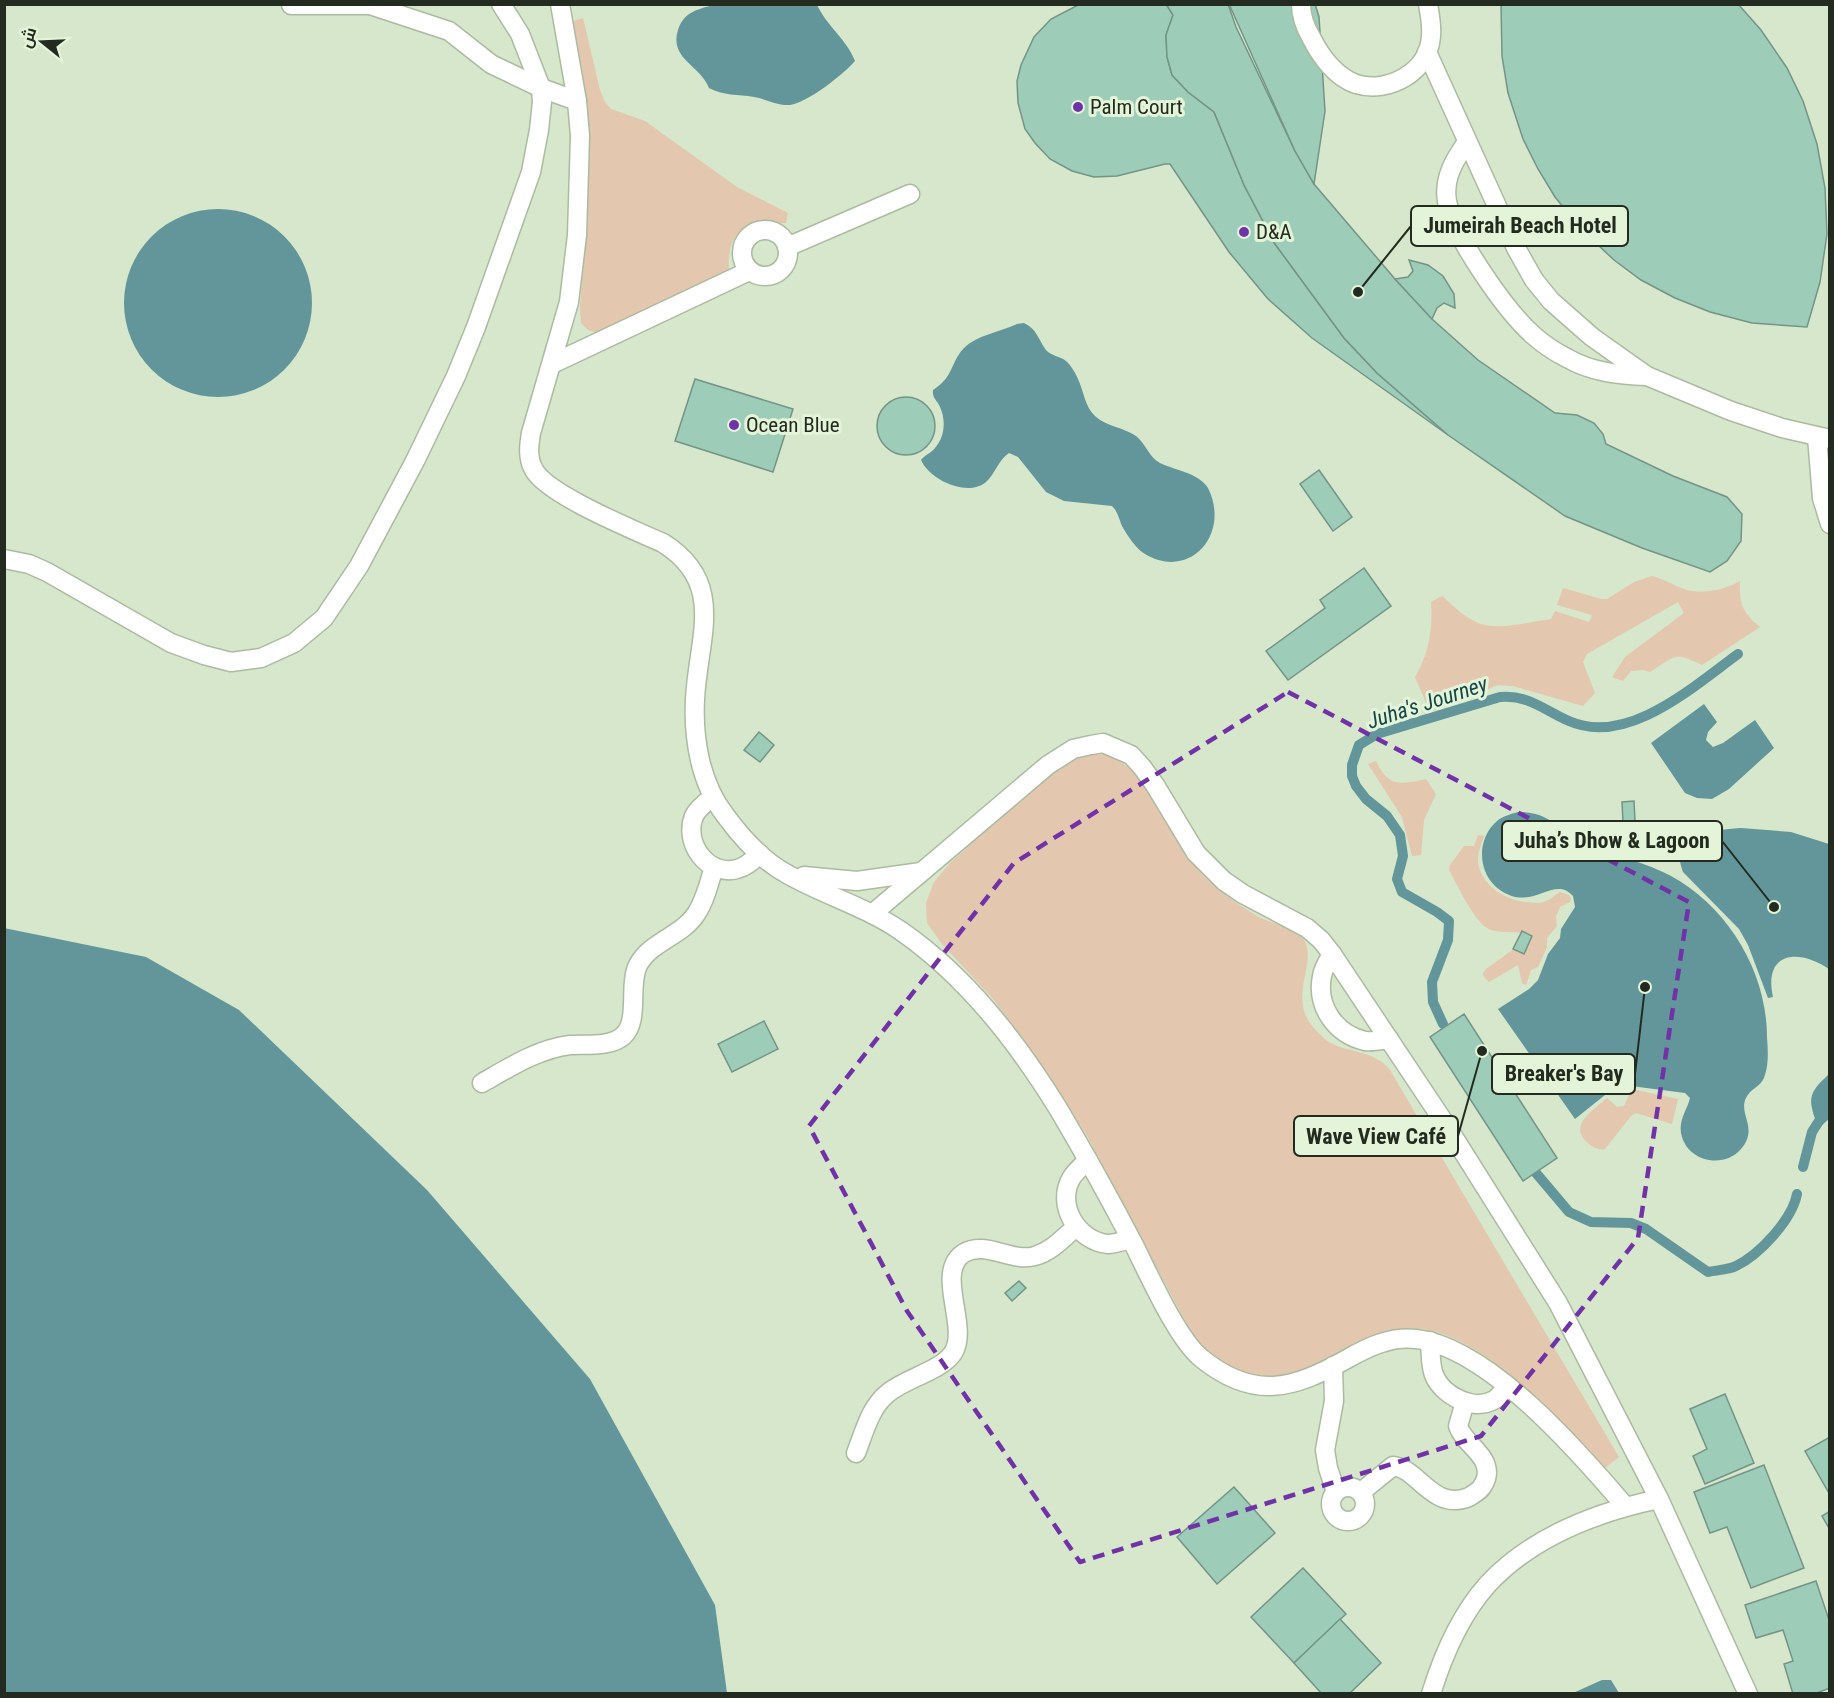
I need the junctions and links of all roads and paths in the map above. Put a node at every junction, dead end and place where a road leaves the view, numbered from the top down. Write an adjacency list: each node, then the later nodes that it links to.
1 (501, 4): 7 (lane)
2 (560, 4): 8 (lane)
3 (1428, 4): 6 (lane)
4 (291, 5): 7 (lane)
5 (1301, 5): 6 (lane)
6 (1427, 52): 9 (lane)
7 (541, 88): 8 (lane); 17 (lane)
8 (576, 101): 13 (lane)
9 (1467, 142): 14 (lane); 14 (lane)
10 (910, 194): 11 (lane)
11 (788, 247): 12 (lane); 12 (lane)
12 (749, 271): 13 (lane)
13 (552, 364): 18 (lane)
14 (1647, 376): 15 (lane)
15 (1823, 438): 16 (lane)
16 (1830, 524)
17 (4, 559)
18 (713, 797): 19 (lane); 20 (lane)
19 (760, 854): 20 (lane); 22 (lane)
20 (714, 867): 26 (lane)
21 (921, 872): 22 (lane); 23 (lane); 24 (lane)
22 (785, 873): 23 (lane)
23 (872, 914): 27 (lane)
24 (1332, 954): 25 (lane); 25 (lane)
25 (1389, 1039): 37 (lane)
26 (482, 1083)
27 (1088, 1160): 28 (lane); 29 (lane)
28 (1076, 1227): 29 (lane); 34 (lane)
29 (1130, 1239): 31 (lane)
30 (1430, 1341): 31 (lane); 32 (lane); 33 (lane)
31 (1333, 1366): 35 (lane)
32 (1508, 1386): 33 (lane); 38 (lane)
33 (1465, 1402): 36 (lane)
34 (856, 1453)
35 (1336, 1492): 36 (lane); 36 (lane)
36 (1361, 1492)
37 (1659, 1499): 38 (lane); 40 (lane)
38 (1625, 1506): 39 (lane)
39 (1431, 1694)
40 (1748, 1694)

